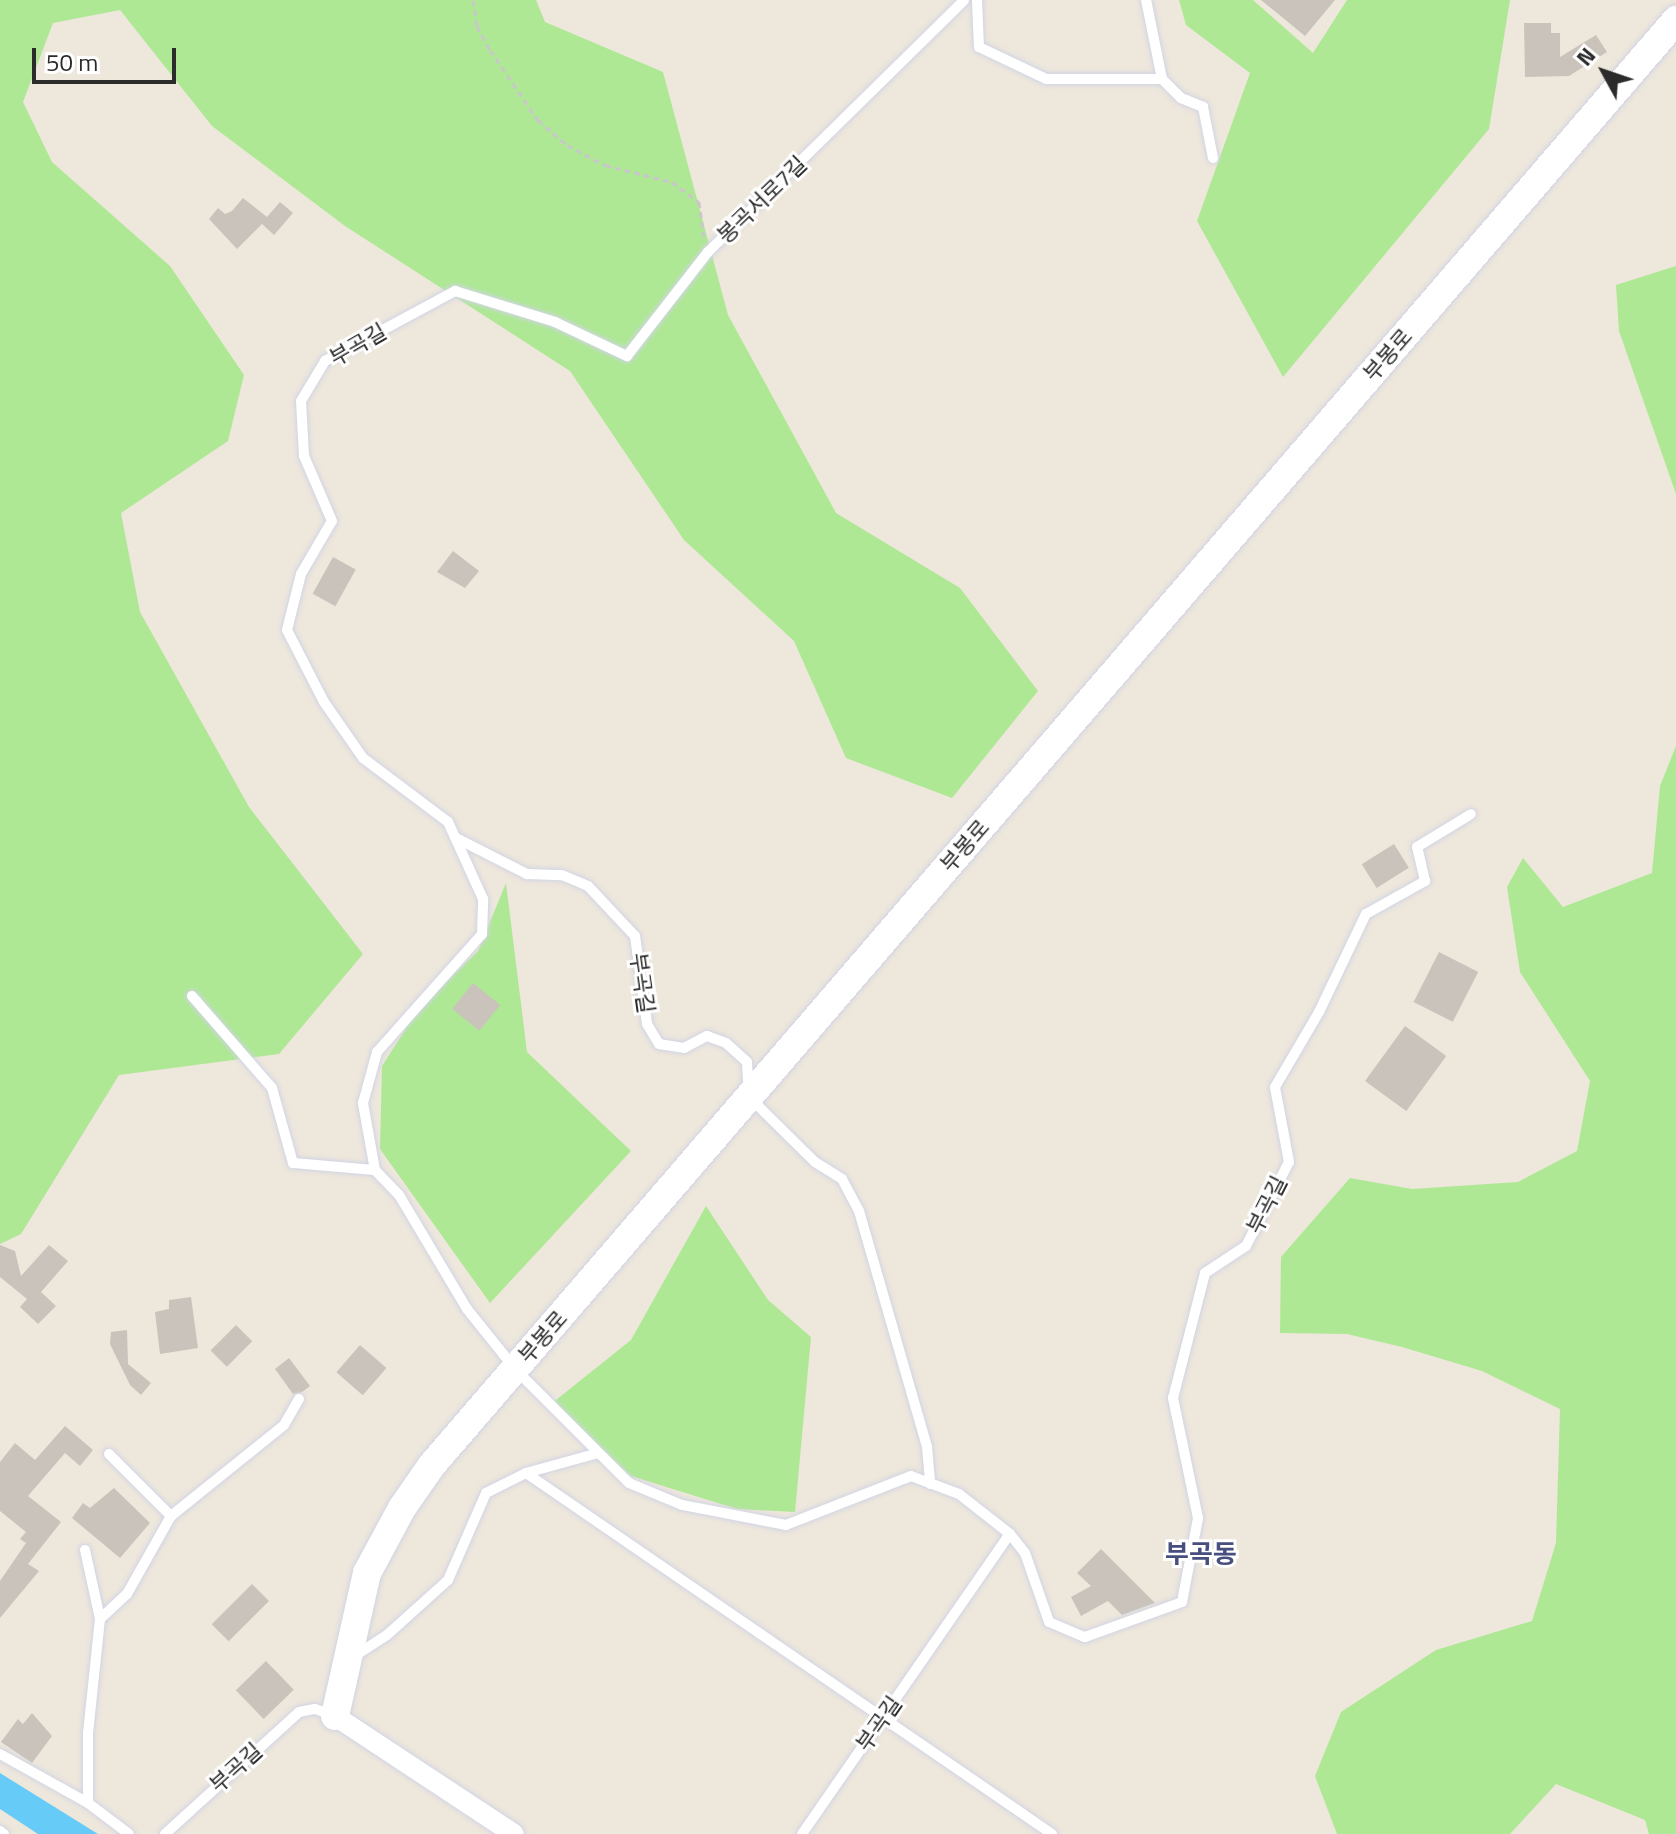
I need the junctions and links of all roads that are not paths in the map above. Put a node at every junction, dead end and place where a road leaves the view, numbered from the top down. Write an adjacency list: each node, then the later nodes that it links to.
1 (964, 0): 7 (lane, 봉곡서로7길)
2 (977, 0): 5 (lane)
3 (1146, 0): 5 (lane)
4 (1676, 20): 11 (street, 부봉로)
5 (1162, 79): 6 (lane)
6 (1213, 158)
7 (555, 322): 9 (lane, 부곡길)
8 (1471, 814): 20 (lane, 부곡길)
9 (456, 838): 11 (lane, 부곡길); 12 (lane, 부곡길)
10 (192, 996): 12 (lane)
11 (749, 1097): 13 (street, 부봉로); 18 (lane)
12 (375, 1170): 13 (lane)
13 (516, 1370): 15 (lane); 23 (street, 부봉로)
14 (299, 1399): 19 (lane)
15 (598, 1453): 17 (lane); 18 (lane)
16 (109, 1454): 19 (lane)
17 (526, 1473): 23 (lane); 25 (lane)
18 (930, 1484): 20 (lane)
19 (171, 1516): 22 (lane)
20 (1010, 1534): 25 (lane, 부곡길)
21 (85, 1550): 22 (lane)
22 (100, 1619): 27 (lane)
23 (345, 1662): 24 (street, 부봉로)
24 (335, 1716): 29 (lane, 부곡길); 30 (street, 부곡길)
25 (882, 1719): 31 (lane, 부곡길); 32 (lane)
26 (0, 1754): 27 (lane)
27 (88, 1803): 28 (lane)
28 (129, 1834)
29 (165, 1834)
30 (514, 1834)
31 (802, 1834)
32 (1052, 1834)

